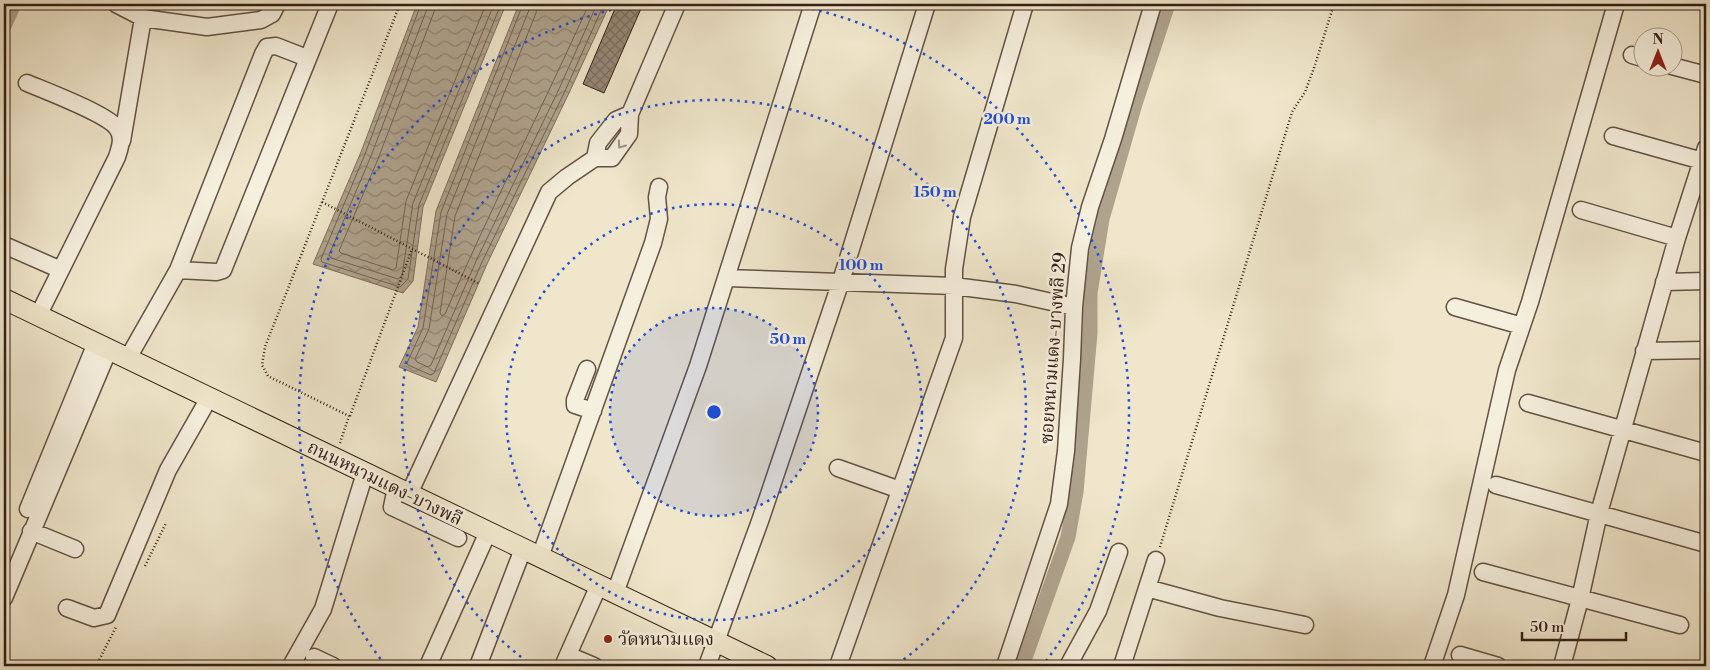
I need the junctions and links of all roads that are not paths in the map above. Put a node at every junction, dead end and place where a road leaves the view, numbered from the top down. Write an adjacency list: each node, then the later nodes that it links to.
1 (116, 4): 10 (street)
2 (277, 4): 10 (street)
3 (330, 4): 11 (street)
4 (676, 4): 48 (street)
5 (813, 4): 24 (street)
6 (927, 4): 25 (street)
7 (1025, 4): 28 (street)
8 (1152, 4): 30 (street, ซอยหนามแดง-บางพลี 29)
9 (1616, 4): 33 (street)
10 (143, 18): 16 (street)
11 (308, 58): 23 (street); 23 (street)
12 (1682, 69): 13 (street)
13 (1706, 75)
14 (27, 82): 16 (street)
15 (1613, 136): 17 (street)
16 (122, 141): 22 (street)
17 (1705, 157): 20 (street)
18 (659, 187): 41 (street)
19 (1581, 210): 20 (street)
20 (1677, 238): 27 (street)
21 (4, 245): 22 (street)
22 (60, 270): 32 (street)
23 (178, 270): 37 (street)
24 (727, 278): 25 (street); 61 (street)
25 (840, 281): 28 (street); 67 (street)
26 (1706, 281): 27 (street)
27 (1664, 282): 36 (street)
28 (954, 286): 30 (street); 47 (street)
29 (4, 299): 32 (main road, ถนนหนามแดง-บางพลี)
30 (1074, 306): 79 (street, ซอยหนามแดง-บางพลี 29)
31 (1455, 306): 33 (street)
32 (38, 316): 34 (main road, ถนนหนามแดง-บางพลี)
33 (1522, 326): 82 (street)
34 (102, 346): 37 (main road, ถนนหนามแดง-บางพลี); 50 (street); 58 (street)
35 (1706, 350): 36 (street)
36 (1644, 351): 42 (street)
37 (128, 358): 39 (main road, ถนนหนามแดง-บางพลี)
38 (587, 369): 41 (street)
39 (209, 398): 45 (main road, ถนนหนามแดง-บางพลี); 64 (street)
40 (1528, 403): 42 (street)
41 (593, 411): 56 (street)
42 (1622, 431): 43 (street); 49 (street)
43 (1706, 453)
44 (838, 468): 47 (street)
45 (364, 473): 48 (main road, ถนนหนามแดง-บางพลี); 71 (street)
46 (1496, 485): 49 (street)
47 (900, 490): 78 (street)
48 (403, 491): 51 (main road, ถนนหนามแดง-บางพลี); 52 (street)
49 (1599, 513): 53 (street); 63 (street)
50 (31, 531): 54 (street); 62 (street)
51 (488, 532): 56 (main road, ถนนหนามแดง-บางพลี); 73 (street)
52 (458, 538)
53 (1702, 543)
54 (75, 549)
55 (1119, 552): 80 (street)
56 (532, 553): 61 (main road, ถนนหนามแดง-บางพลี); 74 (street)
57 (1156, 560): 60 (street)
58 (4, 569)
59 (1483, 572): 63 (street)
60 (1147, 588): 66 (street); 81 (street)
61 (607, 589): 67 (main road, ถนนหนามแดง-บางพลี); 70 (street)
62 (4, 598)
63 (1580, 599): 65 (street); 84 (street)
64 (67, 608)
65 (1680, 624)
66 (1305, 625)
67 (716, 642): 76 (street); 77 (main road, ถนนหนามแดง-บางพลี)
68 (1460, 655): 83 (street)
69 (314, 657): 72 (street)
70 (566, 661): 75 (street)
71 (291, 666)
72 (333, 666)
73 (428, 666)
74 (478, 666)
75 (594, 666)
76 (707, 666)
77 (767, 666)
78 (838, 666)
79 (1005, 666)
80 (1068, 666)
81 (1122, 666)
82 (1432, 666)
83 (1498, 666)
84 (1562, 666)

